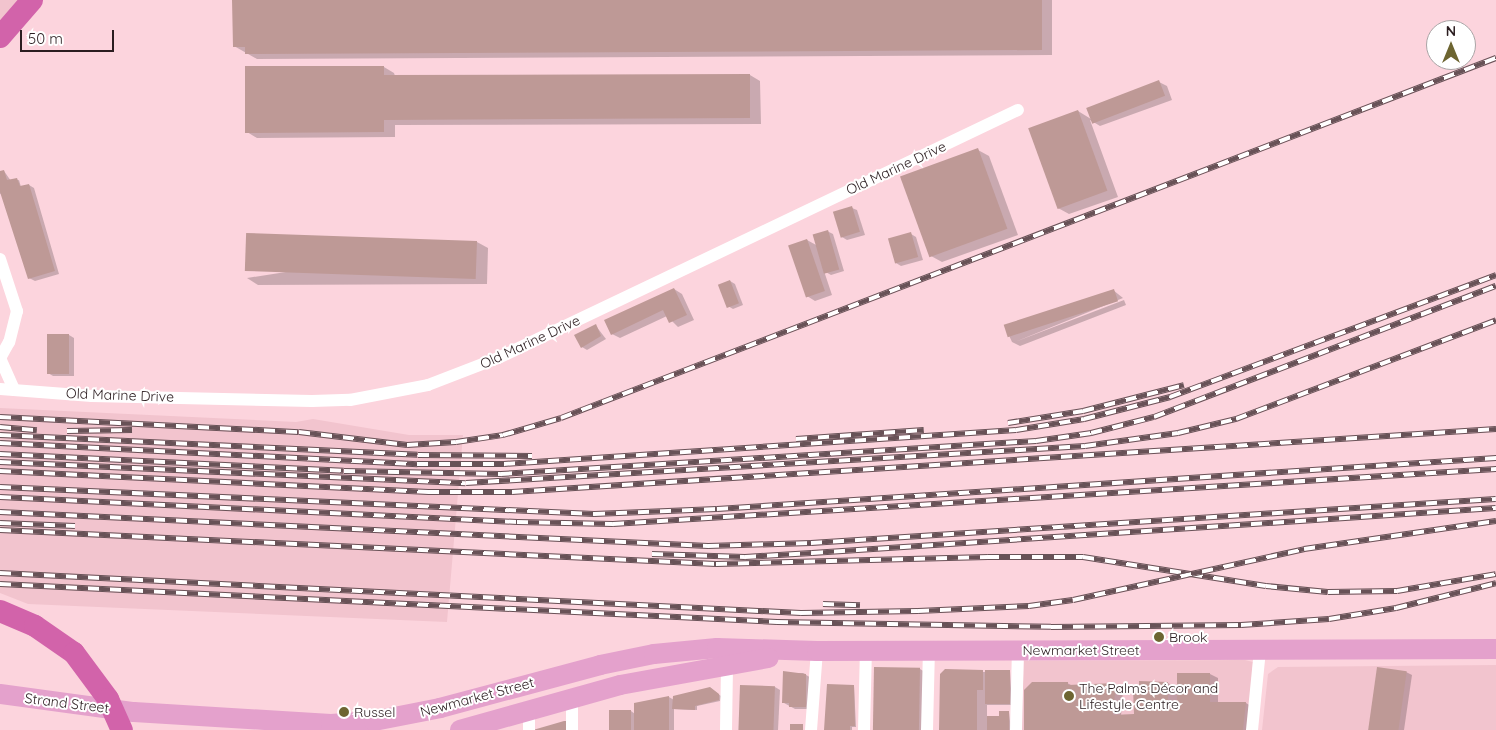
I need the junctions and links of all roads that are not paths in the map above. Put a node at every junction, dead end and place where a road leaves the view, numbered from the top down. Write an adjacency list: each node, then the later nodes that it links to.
1 (32, 0): 2 (highway)
2 (0, 37)
3 (1018, 110): 7 (street, Old Marine Drive)
4 (0, 259): 5 (street)
5 (0, 358): 7 (street)
6 (0, 389): 7 (street, Old Marine Drive)
7 (14, 390)
8 (0, 612): 19 (highway)
9 (1496, 649): 13 (main road, Newmarket Street)
10 (866, 650): 11 (main road, Newmarket Street); 14 (main road, Newmarket Street); 27 (street)
11 (930, 650): 12 (main road, Newmarket Street); 28 (street)
12 (1018, 650): 13 (main road, Newmarket Street); 29 (street)
13 (1260, 650): 30 (street)
14 (817, 651): 15 (main road, Newmarket Street); 21 (main road, Newmarket Street); 26 (street)
15 (727, 664): 17 (main road, Newmarket Street); 25 (street)
16 (0, 694): 19 (main road, Strand Street)
17 (572, 698): 18 (main road, Newmarket Street); 24 (street)
18 (530, 710): 20 (main road, Newmarket Street); 23 (street)
19 (128, 721): 21 (main road, Newmarket Street)
20 (492, 726): 22 (main road, Newmarket Street)
21 (296, 727)
22 (460, 730)
23 (529, 730)
24 (572, 730)
25 (726, 730)
26 (811, 730)
27 (864, 730)
28 (927, 730)
29 (1016, 730)
30 (1252, 730)

